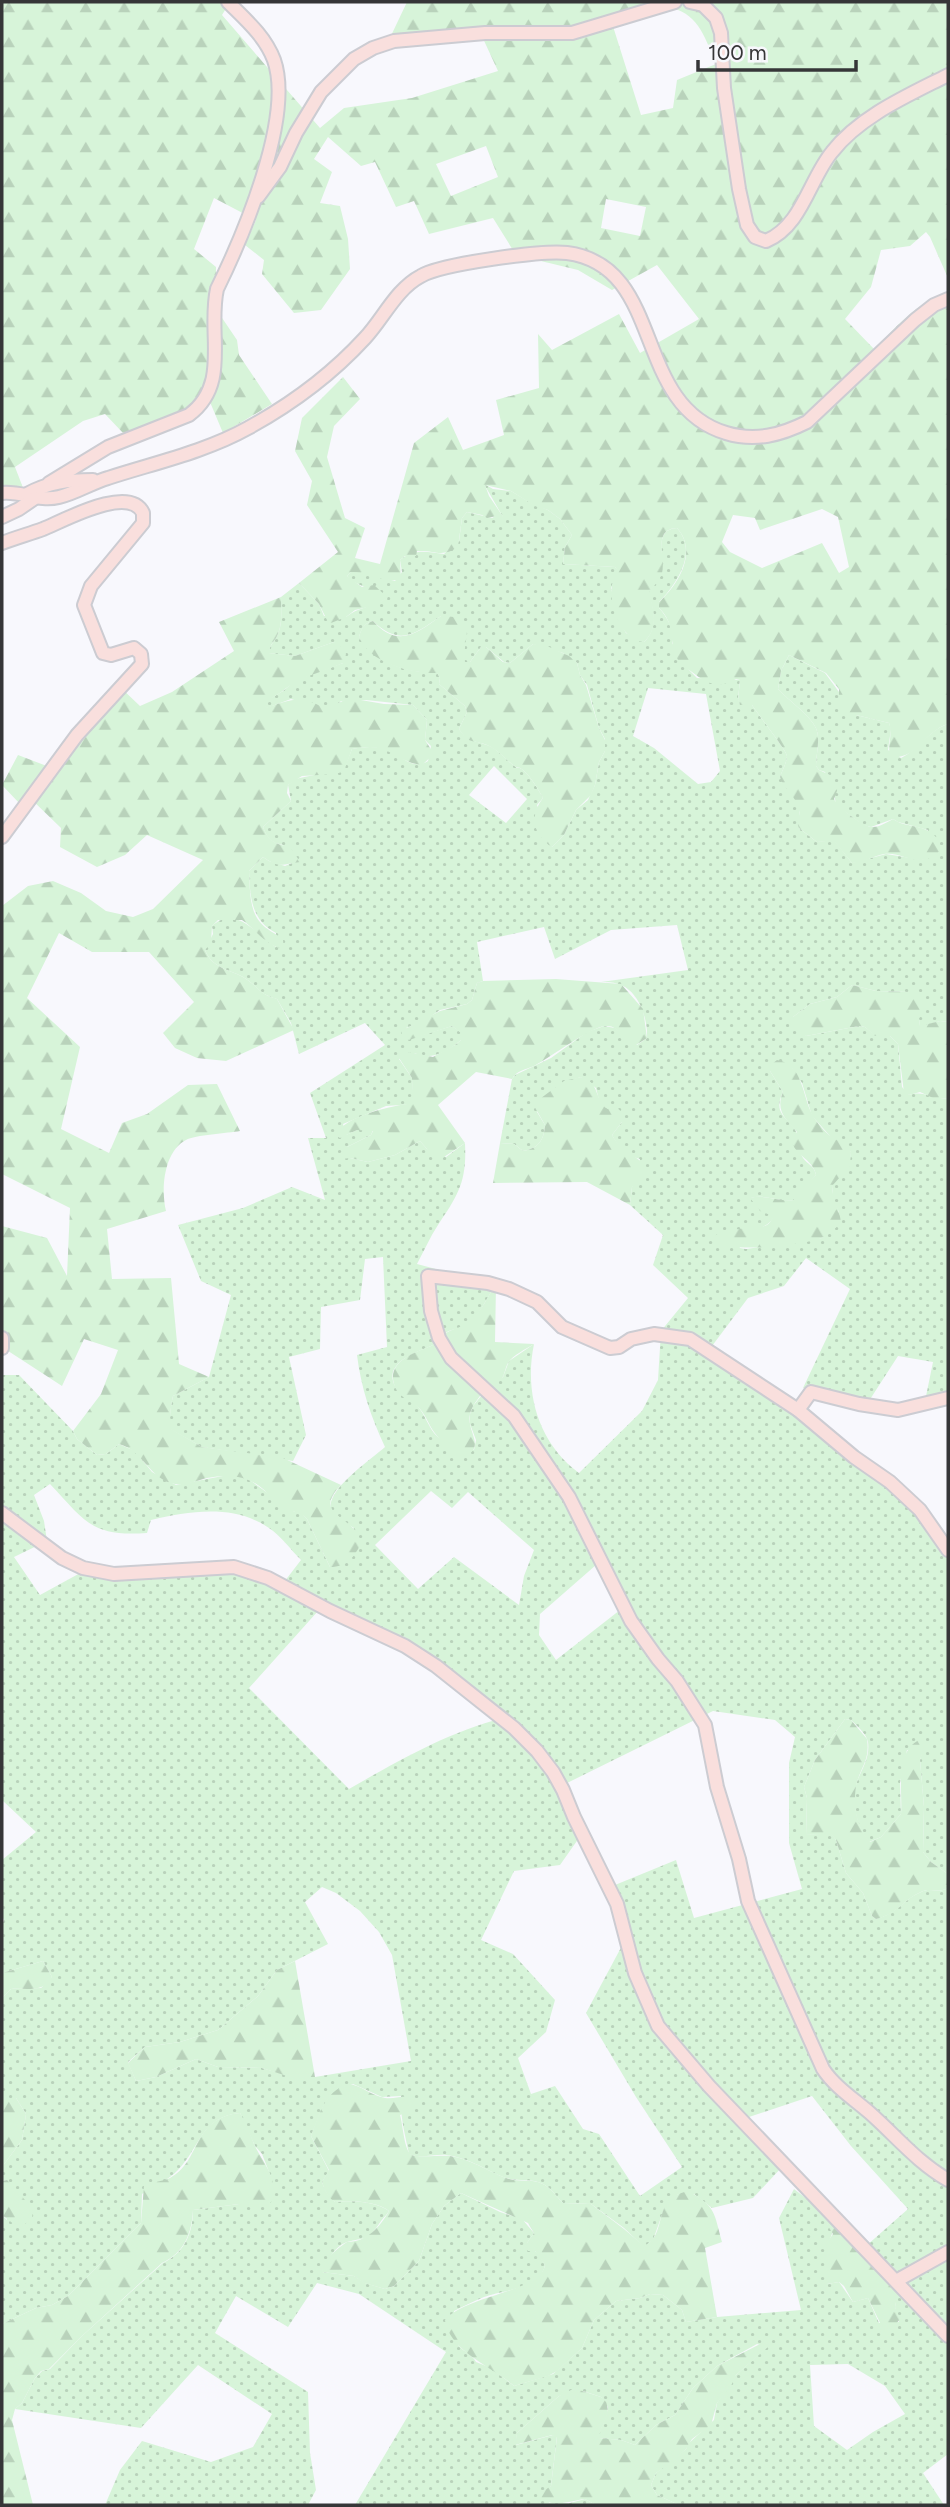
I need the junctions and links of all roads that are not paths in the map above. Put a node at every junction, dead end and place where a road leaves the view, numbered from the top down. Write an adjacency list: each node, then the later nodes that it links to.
1 (228, 2): 5 (street)
2 (675, 2): 5 (street)
3 (690, 2): 4 (street)
4 (948, 75)
5 (253, 204): 8 (street)
6 (948, 299): 7 (street)
7 (100, 481): 8 (street); 10 (street)
8 (49, 483): 10 (street)
9 (2, 493): 10 (street)
10 (31, 496): 11 (street)
11 (2, 517)
12 (2, 543): 13 (street)
13 (2, 837)
14 (2, 1338): 15 (street)
15 (2, 1348)
16 (948, 1398): 17 (street)
17 (798, 1409): 19 (street); 20 (street)
18 (2, 1514): 22 (street)
19 (948, 1550)
20 (948, 2180)
21 (948, 2252): 22 (street)
22 (896, 2281): 23 (street)
23 (948, 2336)

